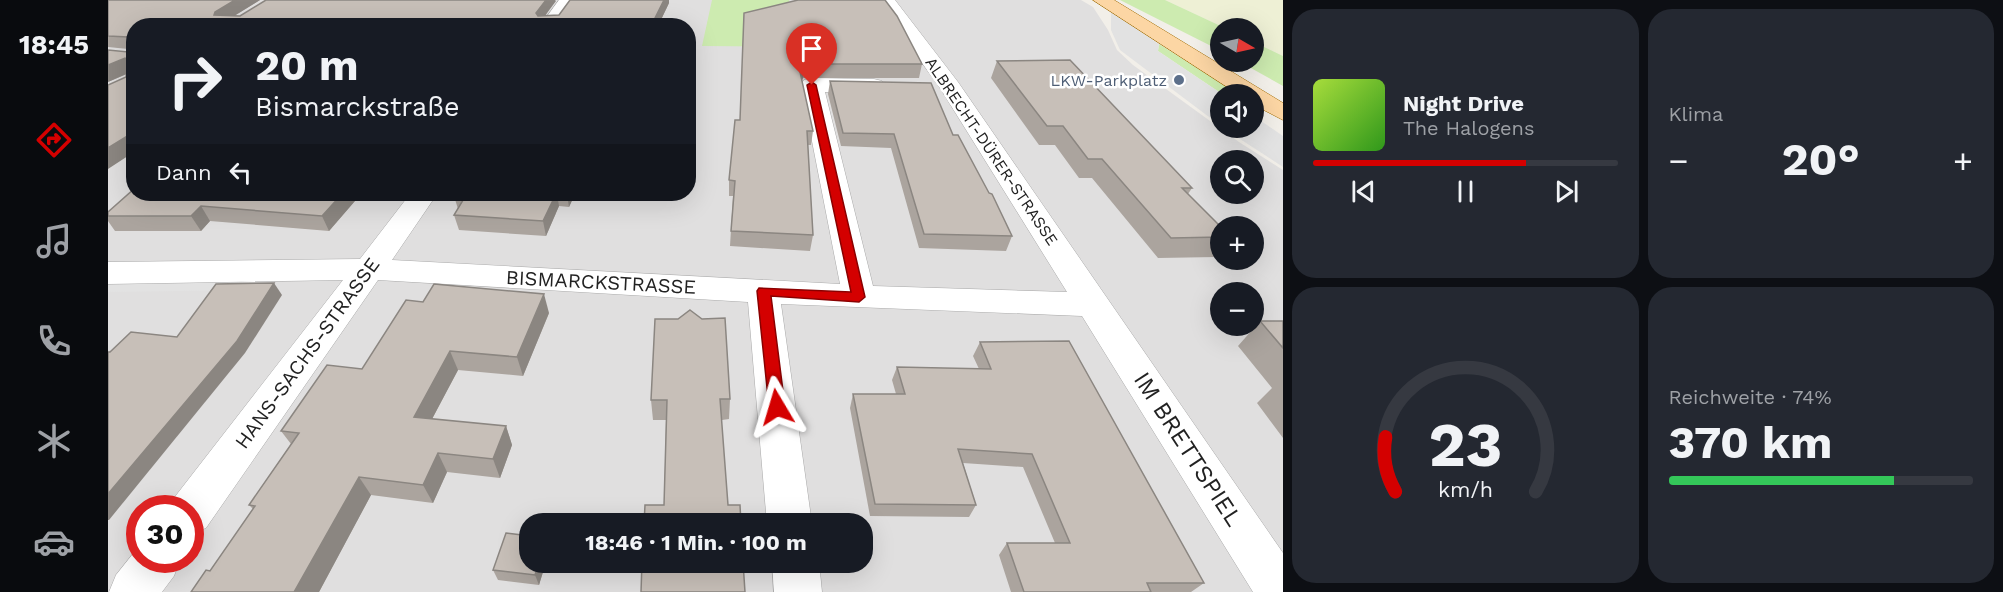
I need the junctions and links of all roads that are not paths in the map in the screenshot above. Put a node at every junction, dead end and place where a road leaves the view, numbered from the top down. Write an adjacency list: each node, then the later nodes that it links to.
1 (568, 0): 4 (street)
2 (886, 0): 5 (street, ALBRECHT-DÜRER-STRASSE)
3 (1102, 0): 6 (main road)
4 (555, 18)
5 (951, 87): 11 (street); 12 (street, ALBRECHT-DÜRER-STRASSE)
6 (1283, 113)
7 (419, 201): 8 (street, HANS-SACHS-STRASSE)
8 (367, 269): 9 (street, BISMARCKSTRASSE); 10 (street, BISMARCKSTRASSE); 13 (street, HANS-SACHS-STRASSE)
9 (108, 273)
10 (763, 291): 11 (street, BISMARCKSTRASSE); 14 (street)
11 (859, 297): 12 (street, BISMARCKSTRASSE)
12 (1095, 305): 19 (street, IM BRETTSPIEL)
13 (203, 495)
14 (789, 513)
15 (147, 573): 17 (street)
16 (796, 573): 18 (street)
17 (133, 592)
18 (798, 592)
19 (1281, 592)

